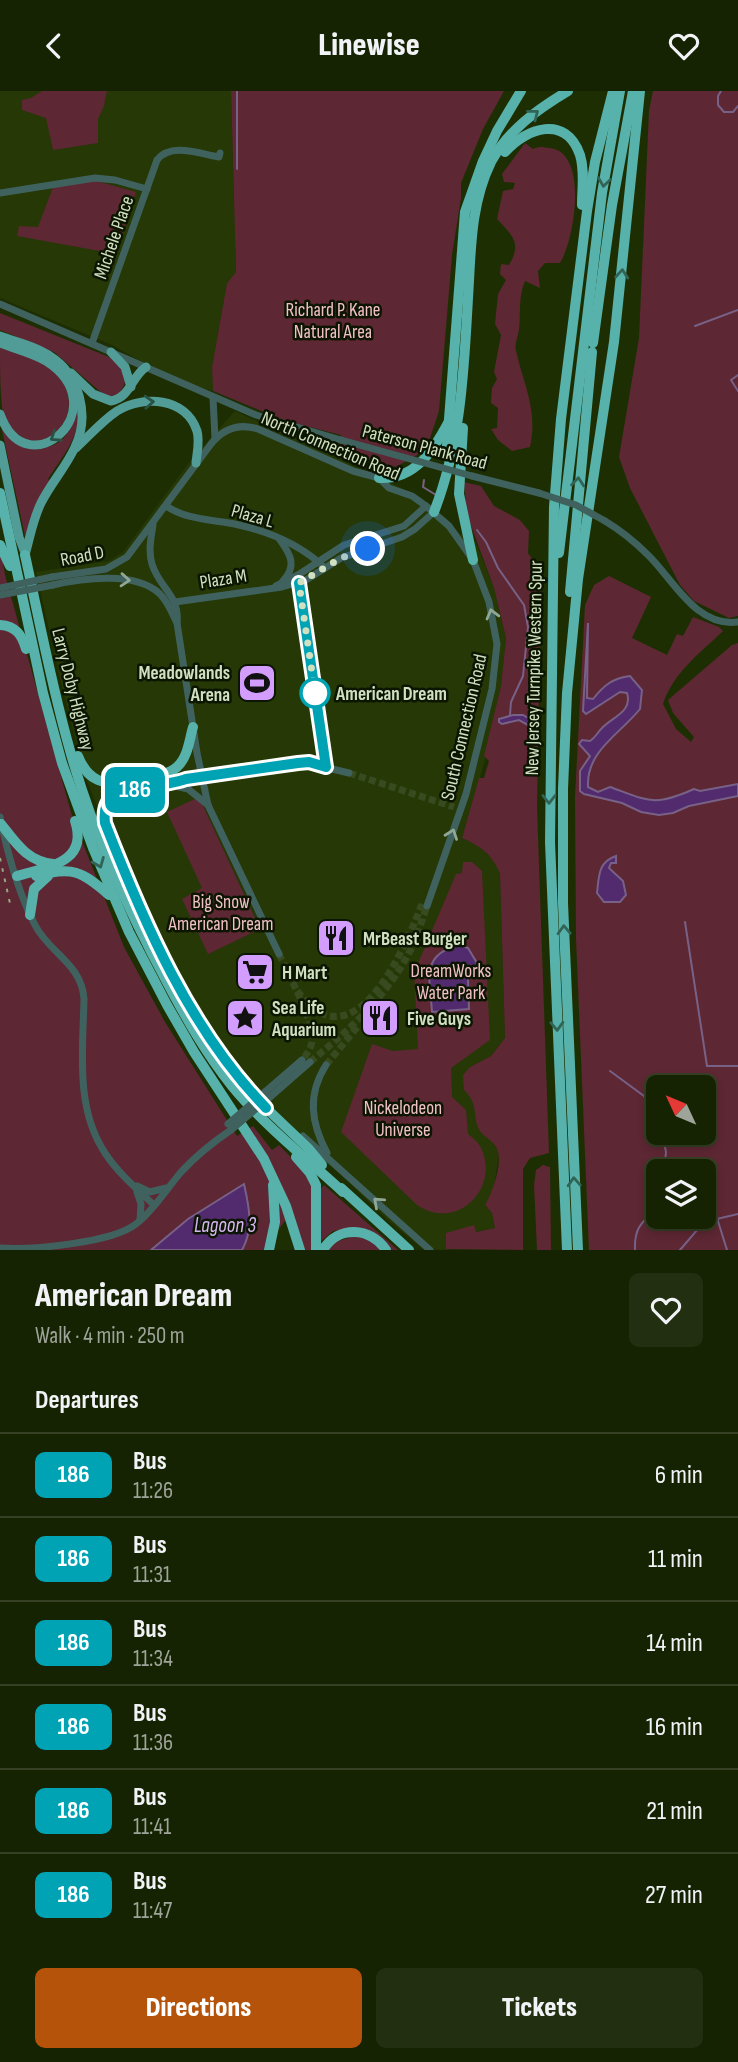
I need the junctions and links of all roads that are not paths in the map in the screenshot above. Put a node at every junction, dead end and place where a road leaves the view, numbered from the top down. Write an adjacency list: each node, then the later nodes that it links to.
1 (521, 91): 24 (highway)
2 (568, 91): 8 (highway, one-way to 2)
3 (613, 91): 11 (highway, New Jersey Turnpike Western Spur)
4 (620, 91): 48 (highway, one-way to 48)
5 (633, 91): 52 (highway, one-way to 5)
6 (640, 91): 52 (highway, New Jersey Turnpike Western Spur, one-way to 6)
7 (220, 153): 9 (street, Michele Place)
8 (482, 187): 11 (highway); 19 (highway)
9 (147, 189): 10 (street); 15 (street, Michele Place)
10 (0, 193)
11 (582, 243): 48 (highway, New Jersey Turnpike Western Spur)
12 (0, 304): 15 (street, Paterson Plank Road)
13 (0, 336): 17 (main road)
14 (0, 343): 22 (main road, one-way to 22)
15 (92, 343): 16 (street, Paterson Plank Road)
16 (111, 352): 18 (street, Paterson Plank Road); 20 (main road)
17 (64, 367): 20 (main road); 28 (main road, Larry Doby Highway)
18 (146, 367): 20 (main road); 21 (street, Paterson Plank Road)
19 (463, 383): 32 (highway); 38 (highway)
20 (131, 387)
21 (214, 397): 23 (street); 49 (street, Paterson Plank Road, bridge)
22 (0, 414)
23 (215, 417): 25 (street); 26 (street)
24 (451, 417): 30 (highway); 32 (highway)
25 (228, 429): 26 (street); 30 (street, North Connection Road)
26 (215, 439): 29 (street)
27 (0, 445): 37 (main road)
28 (73, 452): 29 (main road, one-way to 29); 37 (main road, Larry Doby Highway)
29 (197, 463): 33 (street)
30 (379, 478): 32 (street, North Connection Road)
31 (0, 493): 47 (highway, Larry Doby Highway)
32 (434, 500): 38 (street, North Connection Road); 39 (street, Plaza M); 40 (street, Plaza M)
33 (166, 506): 34 (street); 35 (street, Plaza L)
34 (153, 525): 41 (street, Road D); 46 (street)
35 (280, 540): 39 (street, Plaza L); 43 (street)
36 (0, 545): 47 (highway)
37 (25, 555): 55 (highway, Larry Doby Highway)
38 (473, 560): 61 (street, South Connection Road, one-way to 38)
39 (319, 562): 40 (street, Plaza L); 43 (street, Plaza M)
40 (325, 568): 42 (street, Plaza M)
41 (53, 581): 44 (street, Road D, bridge); 45 (street, bridge); 50 (street, Road D, one-way to 50)
42 (299, 583): 43 (street, Plaza M); 56 (street)
43 (278, 584): 46 (street, Plaza M)
44 (0, 588)
45 (0, 596)
46 (175, 601): 50 (street)
47 (23, 606): 53 (highway, Larry Doby Highway)
48 (552, 608): 90 (highway, New Jersey Turnpike Western Spur, one-way to 90)
49 (738, 622)
50 (177, 623): 54 (street)
51 (0, 625): 53 (highway)
52 (571, 647): 91 (highway, New Jersey Turnpike Western Spur, one-way to 52)
53 (40, 685): 59 (highway, Larry Doby Highway)
54 (192, 727): 55 (highway); 58 (street)
55 (65, 728): 74 (highway, Larry Doby Highway)
56 (326, 767): 57 (street); 58 (street)
57 (349, 773)
58 (202, 777): 60 (street); 62 (street)
59 (68, 781): 65 (highway); 67 (highway, Larry Doby Highway, one-way to 67)
60 (170, 785): 62 (street); 73 (street)
61 (466, 794): 63 (street); 68 (street, South Connection Road, one-way to 61)
62 (208, 805): 70 (street)
63 (454, 807)
64 (1, 820): 65 (highway); 66 (street)
65 (53, 869): 66 (highway); 67 (highway); 69 (highway)
66 (18, 879): 69 (street)
67 (114, 899): 76 (highway, Larry Doby Highway)
68 (426, 903)
69 (30, 915): 77 (street)
70 (279, 954)
71 (306, 1061): 73 (street)
72 (326, 1065): 75 (street)
73 (267, 1099): 75 (street); 78 (street, bridge); 79 (highway)
74 (283, 1137): 79 (highway, Larry Doby Highway); 86 (highway)
75 (329, 1158): 84 (street, one-way to 75)
76 (272, 1175): 83 (highway, Larry Doby Highway); 85 (highway)
77 (133, 1185): 78 (street); 80 (street); 81 (street)
78 (168, 1187): 80 (street)
79 (344, 1192): 89 (highway)
80 (154, 1205): 81 (street)
81 (140, 1220): 82 (street)
82 (0, 1248)
83 (299, 1248)
84 (428, 1248)
85 (269, 1250)
86 (316, 1250)
87 (323, 1250): 88 (highway)
88 (386, 1250)
89 (409, 1250)
90 (566, 1250)
91 (578, 1250)

